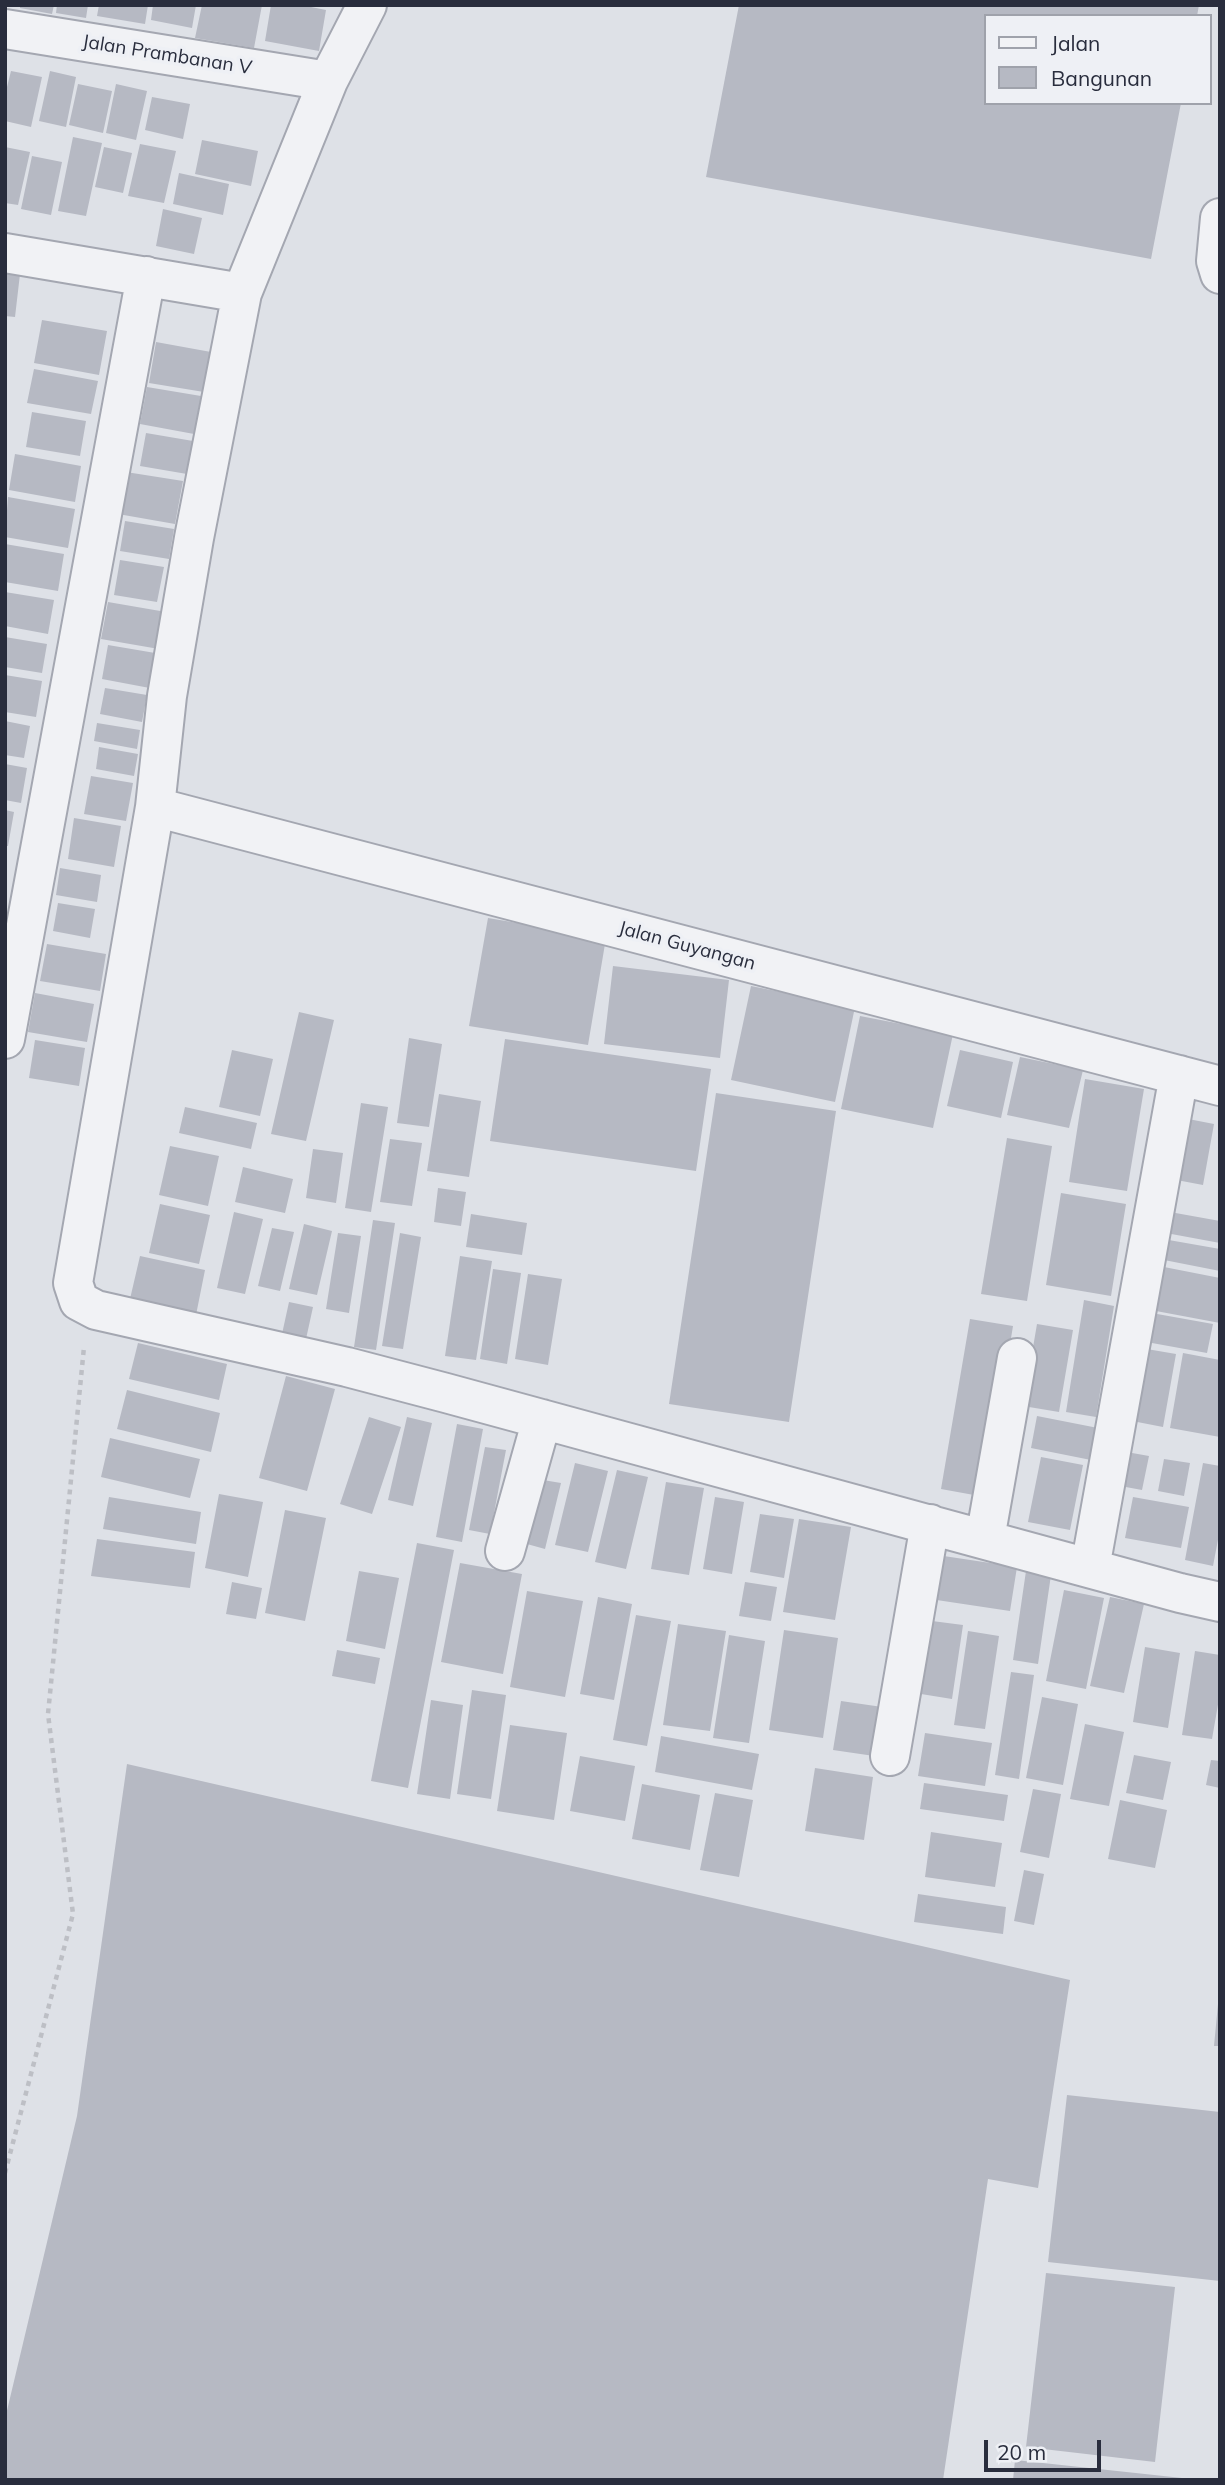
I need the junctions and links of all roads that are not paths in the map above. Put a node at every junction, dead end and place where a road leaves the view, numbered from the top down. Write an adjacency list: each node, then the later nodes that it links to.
1 (367, 5): 3 (street)
2 (5, 29): 3 (street, Jalan Prambanan V)
3 (328, 81): 8 (street)
4 (1220, 218): 6 (street)
5 (5, 253): 7 (street)
6 (1220, 274)
7 (146, 276): 8 (street); 10 (street)
8 (242, 293): 9 (street)
9 (155, 807): 11 (street, Jalan Guyangan); 14 (street)
10 (5, 1039)
11 (1179, 1075): 12 (street, Jalan Guyangan); 18 (street)
12 (1220, 1086)
13 (1017, 1358): 16 (street)
14 (542, 1419): 15 (street); 17 (street)
15 (930, 1524): 16 (street); 20 (street)
16 (985, 1539): 18 (street)
17 (505, 1551)
18 (1090, 1568): 19 (street)
19 (1220, 1602)
20 (890, 1756)

